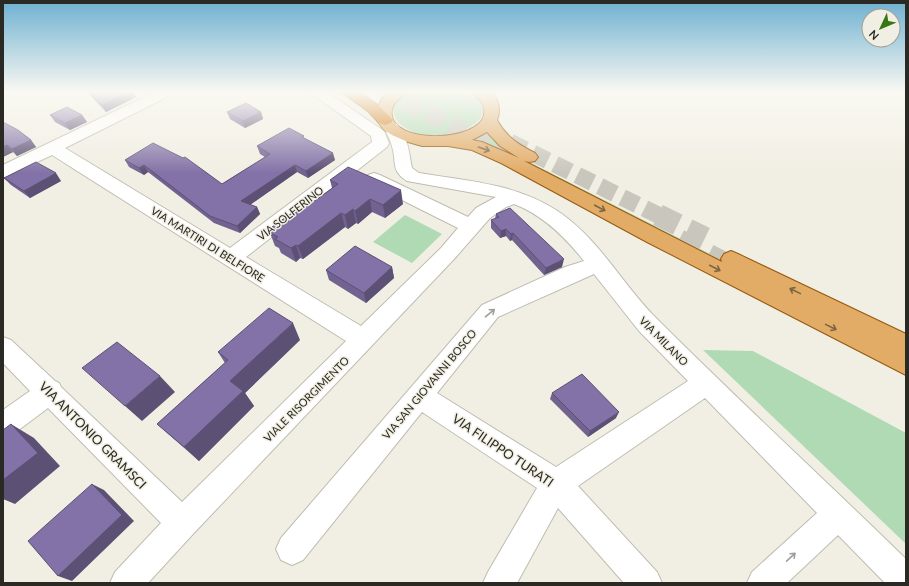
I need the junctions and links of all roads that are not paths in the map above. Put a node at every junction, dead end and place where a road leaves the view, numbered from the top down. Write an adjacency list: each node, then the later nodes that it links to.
1 (116, 118): 8 (street)
2 (355, 118): 10 (street, VIA SOLFERINO)
3 (383, 118): 6 (highway)
4 (386, 118): 6 (main road)
5 (490, 121): 7 (main road); 18 (main road, one-way to 5)
6 (388, 124): 7 (main road); 9 (street, VIA MILANO)
7 (442, 141): 9 (street); 20 (main road, one-way to 20)
8 (53, 148): 11 (street); 15 (street, VIA MARTIRI DI BELFIORE)
9 (403, 155): 12 (street, VIA MILANO)
10 (348, 167): 14 (street); 15 (street, VIA SOLFERINO)
11 (3, 172)
12 (483, 188): 13 (street, VIA MILANO); 14 (street)
13 (515, 198): 14 (street, VIALE RISORGIMENTO); 16 (street, VIA MILANO)
14 (477, 220): 17 (street, VIALE RISORGIMENTO)
15 (231, 258): 17 (street, VIA MARTIRI DI BELFIORE)
16 (598, 264): 21 (street, VIA MILANO); 23 (street, VIA SAN GIOVANNI BOSCO, one-way to 16)
17 (364, 340): 27 (street, VIALE RISORGIMENTO)
18 (906, 344)
19 (3, 347): 22 (street, VIA ANTONIO GRAMSCI)
20 (906, 364)
21 (707, 383): 25 (street); 26 (street, VIA MILANO)
22 (50, 391): 24 (street); 27 (street, VIA ANTONIO GRAMSCI)
23 (419, 395): 25 (street, VIA FILIPPO TURATI); 28 (street, VIA SAN GIOVANNI BOSCO)
24 (3, 426)
25 (556, 484): 31 (street); 32 (street, VIA FILIPPO TURATI)
26 (838, 514): 29 (street, VIA MILANO); 33 (street, one-way to 26)
27 (182, 523): 30 (street, VIALE RISORGIMENTO)
28 (292, 549)
29 (906, 580)
30 (126, 583)
31 (499, 583)
32 (646, 583)
33 (763, 583)

